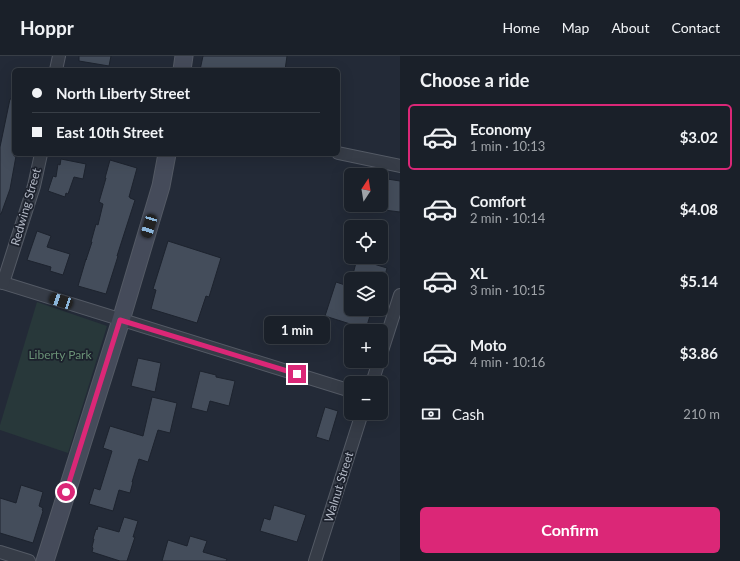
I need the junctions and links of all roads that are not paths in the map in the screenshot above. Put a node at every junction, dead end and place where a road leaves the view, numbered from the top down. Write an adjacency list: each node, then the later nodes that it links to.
1 (59, 56): 3 (street)
2 (184, 56): 4 (street)
3 (56, 68)
4 (182, 68)
5 (340, 153): 8 (street)
6 (41, 156): 9 (street, Redwing Street)
7 (167, 156): 11 (street)
8 (400, 166)
9 (2, 282): 11 (street)
10 (400, 295): 12 (street)
11 (120, 320): 13 (street); 17 (street)
12 (388, 332)
13 (344, 389)
14 (360, 420): 18 (street, Walnut Street)
15 (0, 552): 16 (street)
16 (29, 561)
17 (45, 561)
18 (316, 561)

